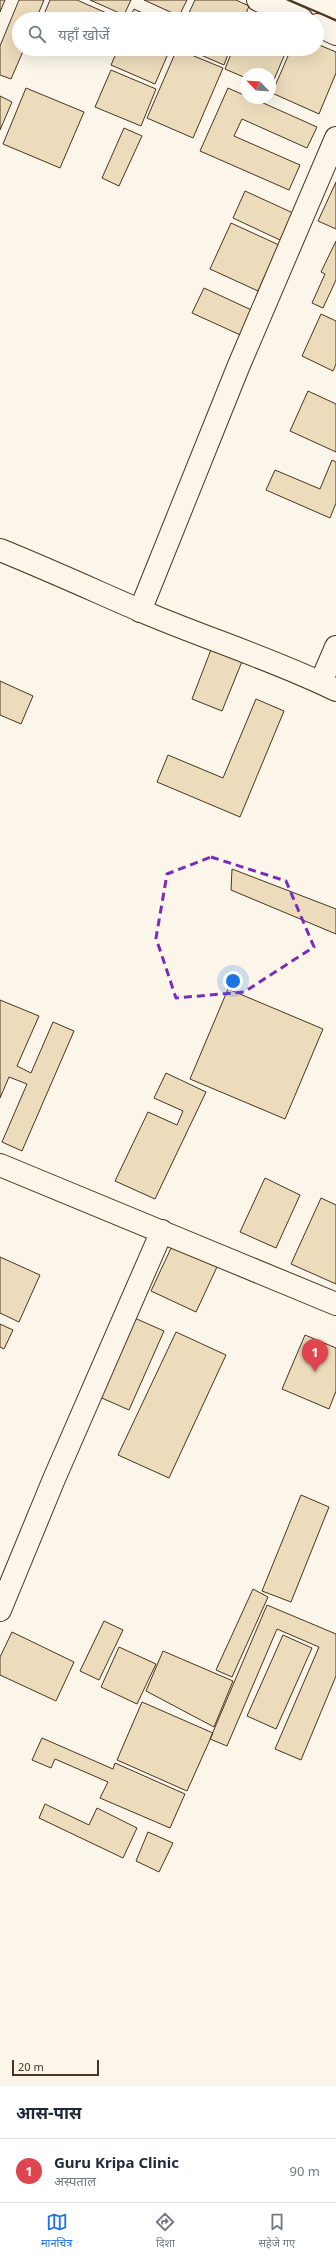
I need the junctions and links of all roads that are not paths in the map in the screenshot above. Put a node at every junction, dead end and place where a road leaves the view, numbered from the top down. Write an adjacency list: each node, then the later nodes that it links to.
1 (258, 0): 2 (street)
2 (286, 12)
3 (324, 28): 4 (street)
4 (336, 34)
5 (336, 138): 7 (street)
6 (0, 550): 7 (street)
7 (140, 611): 9 (street)
8 (336, 647): 9 (street)
9 (328, 686)
10 (0, 1165): 11 (street)
11 (162, 1231): 12 (street); 13 (street)
12 (336, 1304)
13 (0, 1610)

